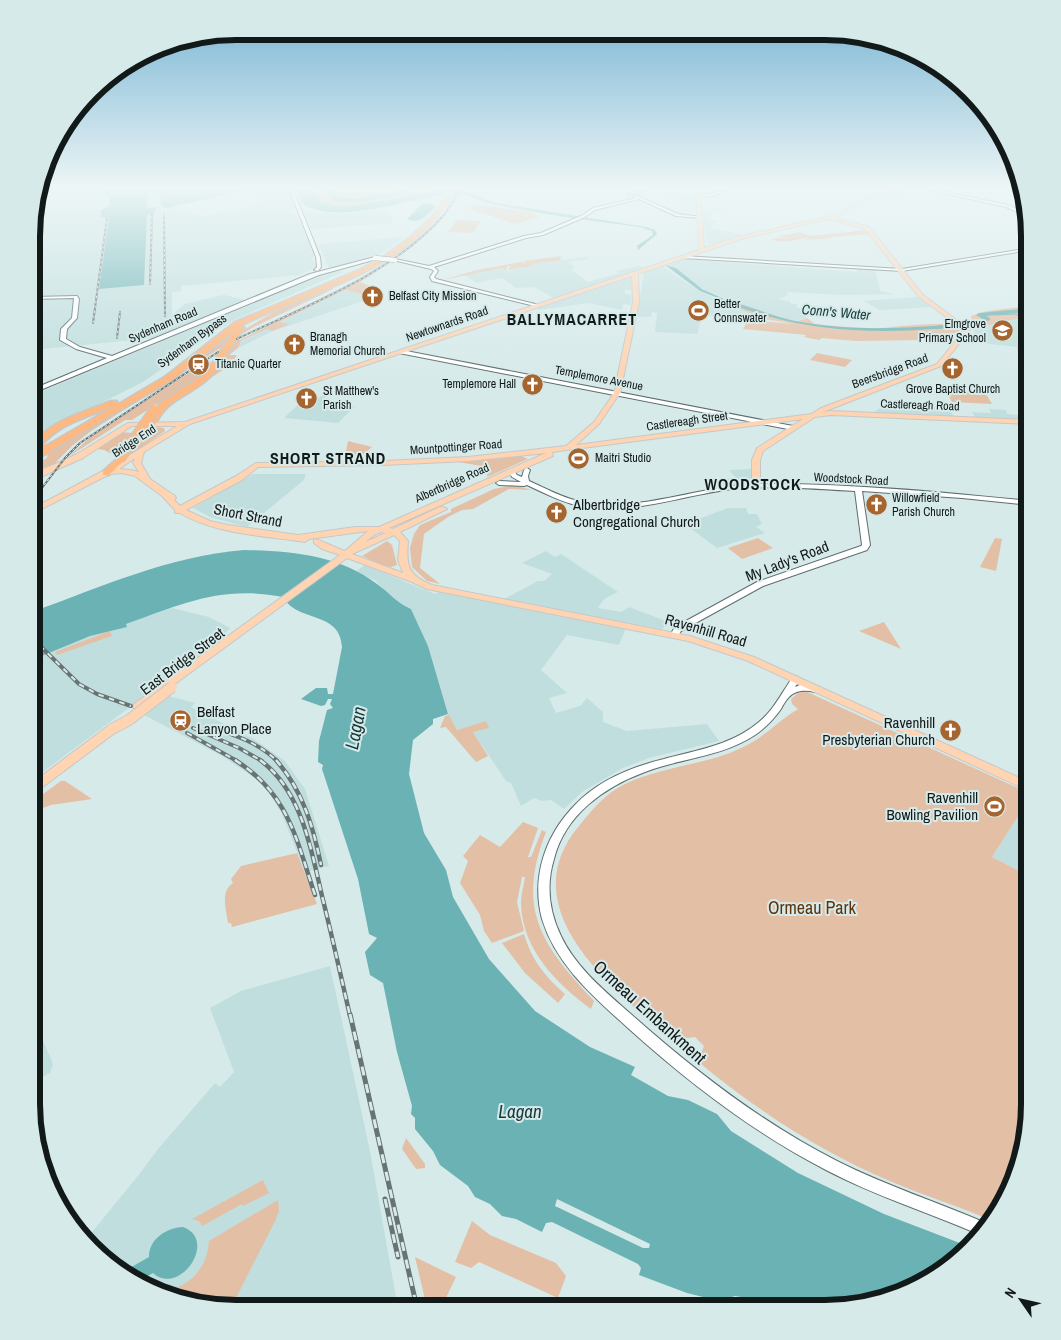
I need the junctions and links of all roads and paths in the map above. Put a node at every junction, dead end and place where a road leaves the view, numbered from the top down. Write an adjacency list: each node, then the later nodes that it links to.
1 (316, 252): 7 (street)
2 (387, 252): 13 (highway, Sydenham Bypass)
3 (479, 252): 9 (street)
4 (694, 252): 8 (main road, Newtownards Road)
5 (887, 252): 10 (main road, Beersbridge Road)
6 (1015, 252): 10 (street)
7 (318, 257): 11 (street); 14 (street)
8 (682, 257): 10 (street); 15 (main road, Newtownards Road)
9 (430, 267): 12 (street, bridge); 22 (street)
10 (901, 269): 30 (main road, Beersbridge Road)
11 (324, 270): 12 (street); 14 (street)
12 (341, 270): 13 (highway, Sydenham Bypass); 39 (highway, Sydenham Bypass)
13 (357, 271): 19 (highway, Sydenham Bypass)
14 (316, 272): 17 (street, Sydenham Road); 17 (street, Sydenham Road)
15 (638, 272): 16 (main road, Newtownards Road); 18 (main road, Albertbridge Road); 21 (main road)
16 (624, 277): 18 (main road); 22 (main road, Newtownards Road)
17 (302, 280): 25 (street, Sydenham Road)
18 (634, 282): 21 (main road, Albertbridge Road)
19 (305, 294): 27 (highway); 39 (highway)
20 (40, 298): 24 (street)
21 (636, 300): 29 (main road, Albertbridge Road)
22 (537, 306): 23 (main road, Newtownards Road)
23 (401, 352): 29 (street, Templemore Avenue); 35 (main road, Newtownards Road)
24 (98, 353): 25 (street); 26 (street)
25 (119, 356): 26 (street, Sydenham Road)
26 (112, 358): 28 (street, Sydenham Road)
27 (218, 361): 34 (highway); 45 (highway, Bridge End, bridge)
28 (40, 388)
29 (617, 393): 36 (street, Templemore Avenue); 40 (main road, Albertbridge Road)
30 (823, 409): 31 (main road); 32 (main road, Beersbridge Road)
31 (832, 414): 32 (main road, Castlereagh Road); 33 (main road, Castlereagh Road)
32 (810, 416): 36 (main road, Castlereagh Street); 38 (main road, Beersbridge Road)
33 (1021, 422)
34 (152, 423): 37 (main road, Newtownards Road); 44 (main road, Newtownards Road)
35 (188, 423): 37 (main road, Newtownards Road); 37 (main road, Newtownards Road)
36 (765, 423): 38 (street, Templemore Avenue); 40 (main road, Castlereagh Street)
37 (169, 428): 41 (main road, Bridge End)
38 (793, 428): 50 (main road, Beersbridge Road)
39 (41, 446)
40 (566, 448): 42 (main road, Mountpottinger Road); 43 (main road, Albertbridge Road)
41 (141, 453): 45 (main road, Bridge End); 47 (main road)
42 (525, 453): 43 (main road); 52 (main road, Mountpottinger Road)
43 (530, 465): 46 (main road, Albertbridge Road); 49 (street)
44 (40, 473)
45 (106, 473): 47 (main road); 55 (main road, Bridge End)
46 (513, 473): 48 (main road, Albertbridge Road); 49 (street, Woodstock Road); 58 (main road, Albertbridge Road)
47 (148, 478): 54 (main road)
48 (499, 483): 49 (street); 56 (main road, Albertbridge Road)
49 (529, 483): 50 (street, Woodstock Road)
50 (756, 486): 51 (street, Woodstock Road)
51 (858, 490): 53 (street, Woodstock Road); 68 (street, My Lady's Road)
52 (204, 496): 54 (main road); 54 (main road)
53 (1021, 502)
54 (179, 506): 59 (main road, Short Strand)
55 (40, 508)
56 (434, 513): 57 (main road, Albertbridge Road); 58 (main road)
57 (423, 518): 58 (main road, Albertbridge Road); 61 (main road)
58 (383, 531): 59 (main road, Short Strand); 60 (main road, Short Strand); 61 (main road); 62 (main road); 63 (main road, Albertbridge Road); 63 (main road, Albertbridge Road)
59 (298, 538): 60 (main road, Short Strand)
60 (317, 541): 63 (main road)
61 (404, 541): 62 (main road)
62 (402, 551): 65 (main road)
63 (349, 552): 64 (main road); 67 (main road, Albertbridge Road)
64 (384, 568): 65 (main road); 66 (main road)
65 (404, 568): 66 (main road, Ravenhill Road)
66 (413, 579): 68 (main road, Ravenhill Road)
67 (278, 605): 72 (main road, East Bridge Street, bridge)
68 (674, 635): 69 (main road, Ravenhill Road)
69 (796, 680): 70 (main road, Ravenhill Road); 71 (street, Ormeau Embankment)
70 (816, 689): 71 (street); 73 (main road, Ravenhill Road)
71 (787, 694): 74 (street, Ormeau Embankment)
72 (40, 783)
73 (1021, 783)
74 (977, 1227)

